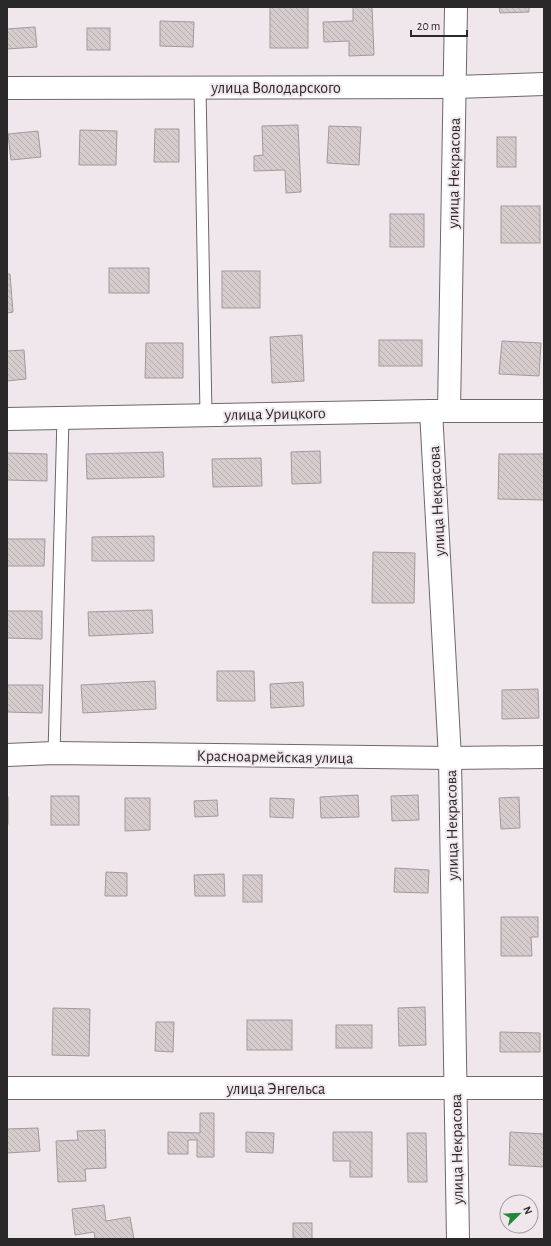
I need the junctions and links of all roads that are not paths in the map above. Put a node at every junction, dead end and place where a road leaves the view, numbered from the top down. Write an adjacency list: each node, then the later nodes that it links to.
1 (456, 7): 4 (street, улица Некрасова)
2 (544, 84): 4 (street, улица Володарского)
3 (200, 87): 4 (street, улица Володарского); 5 (street, улица Володарского); 8 (lane)
4 (455, 87): 6 (street, улица Некрасова)
5 (7, 88)
6 (440, 411): 7 (street, улица Урицкого); 8 (street, улица Урицкого); 14 (street, улица Некрасова)
7 (544, 411)
8 (206, 414): 9 (street, улица Урицкого)
9 (64, 418): 10 (street, улица Урицкого); 11 (lane)
10 (7, 419)
11 (54, 753): 12 (street, Красноармейская улица); 14 (street, Красноармейская улица)
12 (7, 755)
13 (544, 757): 14 (street, Красноармейская улица)
14 (450, 758): 16 (street, улица Некрасова)
15 (7, 1088): 16 (street, улица Энгельса)
16 (455, 1088): 17 (street, улица Энгельса); 18 (street, улица Некрасова)
17 (544, 1088)
18 (458, 1239)

